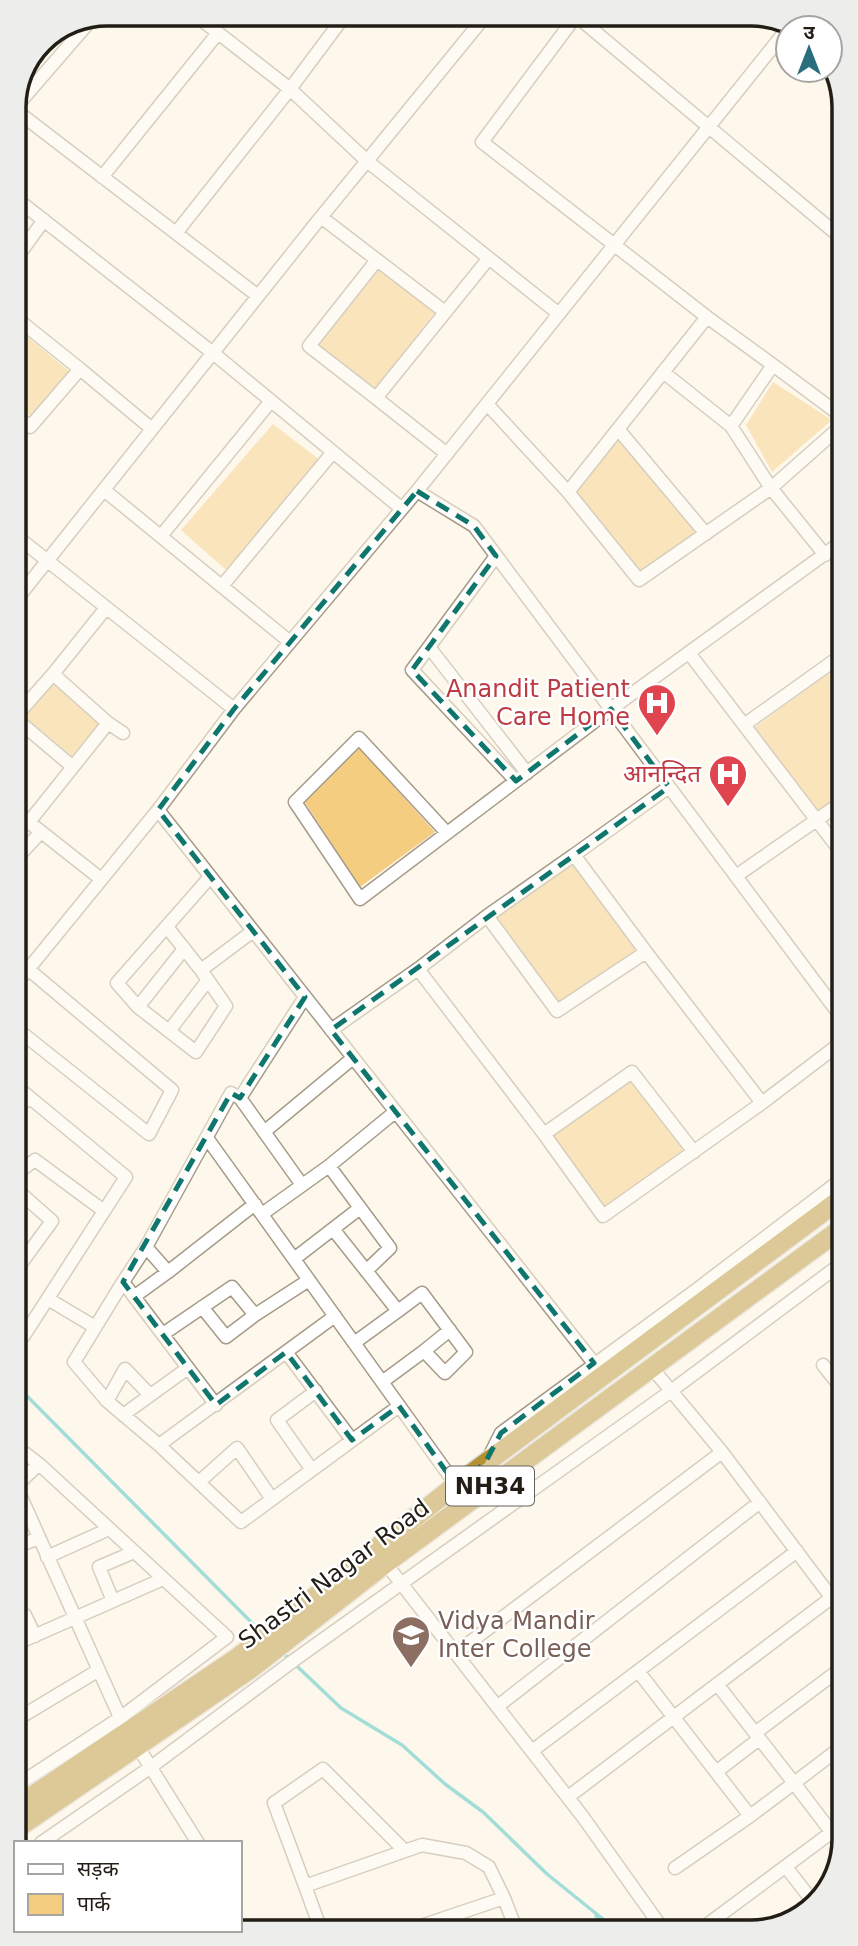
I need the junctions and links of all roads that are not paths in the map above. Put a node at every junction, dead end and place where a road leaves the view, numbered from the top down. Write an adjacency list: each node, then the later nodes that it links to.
1 (209, 26): 7 (street)
2 (337, 26): 9 (street)
3 (477, 26): 13 (street)
4 (567, 26): 21 (street)
5 (588, 26): 12 (street)
6 (81, 31): 10 (street)
7 (218, 33): 9 (street); 14 (street)
8 (774, 45): 12 (street)
9 (290, 89): 13 (street); 19 (street)
10 (28, 93)
11 (26, 118): 14 (street)
12 (709, 125): 18 (street); 21 (street)
13 (367, 161): 16 (street); 22 (street)
14 (102, 177): 19 (street)
15 (26, 206): 17 (street)
16 (321, 217): 23 (street); 24 (street)
17 (44, 220): 20 (street); 29 (street)
18 (832, 230)
19 (176, 233): 24 (street)
20 (26, 245)
21 (614, 245): 26 (street); 27 (street)
22 (489, 258): 25 (street); 26 (street)
23 (377, 260): 25 (street); 33 (street)
24 (258, 296): 29 (street)
25 (445, 312): 33 (street)
26 (559, 313): 35 (street)
27 (707, 317): 30 (street); 32 (street)
28 (26, 326): 31 (street)
29 (213, 353): 34 (street); 39 (street)
30 (773, 365): 36 (street); 38 (street)
31 (80, 369): 37 (street); 39 (street)
32 (663, 372): 38 (street); 40 (street)
33 (376, 398): 43 (street)
34 (271, 401): 42 (street); 50 (street)
35 (487, 404): 43 (street); 47 (street)
36 (832, 409)
37 (26, 424)
38 (731, 426): 44 (street)
39 (152, 429): 45 (street)
40 (618, 429): 47 (street); 49 (street)
41 (832, 434): 44 (street)
42 (333, 452): 48 (street); 56 (street)
43 (447, 454): 46 (street)
44 (771, 488): 49 (street); 53 (street)
45 (104, 490): 50 (street); 55 (street)
46 (418, 491): 48 (street); 54 (street)
47 (568, 492): 49 (street)
48 (402, 509): 59 (street)
49 (706, 534)
50 (161, 536): 56 (street)
51 (26, 543): 55 (street)
52 (832, 549): 53 (street)
53 (825, 555): 61 (street)
54 (496, 556): 60 (street); 66 (street)
55 (47, 561): 57 (street); 58 (street)
56 (222, 586): 59 (street)
57 (26, 587)
58 (106, 608): 63 (street); 65 (street)
59 (290, 642): 65 (street)
60 (429, 647): 72 (street); 73 (street)
61 (690, 653): 66 (street); 68 (street)
62 (832, 666): 68 (street)
63 (53, 674): 64 (street); 67 (street)
64 (26, 706)
65 (234, 709): 75 (street)
66 (611, 709): 72 (street); 74 (street)
67 (108, 723): 70 (street); 71 (street)
68 (744, 725): 78 (street)
69 (26, 727): 71 (street)
70 (123, 733)
71 (73, 767): 79 (street)
72 (527, 772): 73 (street)
73 (516, 781): 81 (street)
74 (669, 787): 84 (street); 85 (street)
75 (158, 810): 86 (street); 87 (street)
76 (832, 810): 78 (street)
77 (26, 820): 79 (street)
78 (817, 821): 82 (street); 85 (street)
79 (29, 822): 80 (street)
80 (41, 832): 83 (street); 87 (street)
81 (447, 833): 81 (street)
82 (832, 840)
83 (26, 848)
84 (574, 855): 88 (street); 92 (street)
85 (736, 876): 98 (street)
86 (211, 877): 89 (street); 90 (street)
87 (102, 879): 93 (street)
88 (486, 916): 92 (street); 94 (street)
89 (167, 927): 91 (street); 99 (street)
90 (253, 931): 96 (street); 97 (street)
91 (184, 949): 96 (street); 99 (street)
92 (646, 952): 109 (street)
93 (26, 966)
94 (418, 969): 100 (street); 112 (street)
95 (26, 970): 102 (street)
96 (204, 975): 101 (street); 101 (street)
97 (305, 997): 100 (street); 107 (street)
98 (832, 1005)
99 (138, 1007): 101 (street)
100 (331, 1030): 104 (street)
101 (169, 1031)
102 (26, 1036)
103 (832, 1050): 109 (street)
104 (353, 1058): 110 (street); 111 (street)
105 (26, 1094): 106 (street)
106 (29, 1097): 108 (street); 123 (street)
107 (240, 1098): 111 (street); 113 (street)
108 (26, 1100)
109 (762, 1103): 114 (street)
110 (396, 1112): 115 (street); 151 (street)
111 (264, 1132): 117 (street)
112 (544, 1134): 114 (street); 114 (street)
113 (207, 1138): 122 (street); 126 (street)
114 (694, 1152)
115 (328, 1166): 117 (street); 121 (street)
116 (26, 1167): 123 (street)
117 (302, 1185): 122 (street)
118 (832, 1187): 151 (street)
119 (26, 1198): 127 (street)
120 (832, 1205): 146 (highway, NH34)
121 (360, 1208): 124 (street); 130 (street)
122 (258, 1209): 128 (street); 131 (street)
123 (104, 1211): 135 (street)
124 (333, 1229): 128 (street); 130 (street)
125 (832, 1235): 150 (highway, Shastri Nagar Road / NH34)
126 (146, 1247): 131 (street); 133 (street)
127 (26, 1257)
128 (294, 1259): 132 (street)
129 (832, 1270): 155 (street)
130 (366, 1271): 137 (street)
131 (168, 1272): 134 (street)
132 (309, 1280): 138 (street); 139 (street)
133 (123, 1282): 134 (street); 140 (street)
134 (135, 1296): 143 (street)
135 (48, 1299): 140 (street); 142 (street)
136 (202, 1307): 138 (street); 138 (street); 143 (street)
137 (398, 1311): 141 (street); 144 (street)
138 (255, 1315)
139 (335, 1316): 144 (street); 147 (street)
140 (95, 1327): 157 (street)
141 (450, 1330): 145 (street); 145 (street)
142 (26, 1333)
143 (163, 1334): 149 (street)
144 (354, 1343): 153 (street)
145 (424, 1350): 153 (street)
146 (637, 1351): 150 (highway); 151 (highway, NH34)
147 (286, 1352): 154 (street); 158 (street)
148 (823, 1365): 152 (street)
149 (188, 1368): 156 (street); 158 (street)
150 (652, 1368): 155 (street); 178 (highway, Shastri Nagar Road / NH34)
151 (599, 1370): 169 (highway, NH34)
152 (832, 1376)
153 (382, 1382): 159 (street)
154 (316, 1391): 161 (street); 166 (street)
155 (671, 1391): 163 (street); 181 (street)
156 (150, 1395): 157 (street); 160 (street)
157 (107, 1401): 160 (street)
158 (216, 1405): 162 (street)
159 (399, 1406): 161 (street); 169 (street)
160 (123, 1415): 162 (street)
161 (352, 1440): 166 (street)
162 (159, 1446): 167 (street)
163 (722, 1452): 171 (street); 188 (street)
164 (26, 1454): 165 (street)
165 (39, 1464): 168 (street); 173 (street)
166 (312, 1470): 170 (street)
167 (199, 1482): 170 (street); 170 (street)
168 (26, 1483)
169 (456, 1485): 178 (highway, NH34)
170 (272, 1499)
171 (760, 1502): 176 (street); 193 (street)
172 (26, 1509): 174 (street)
173 (109, 1529): 177 (street); 179 (street)
174 (39, 1538): 175 (street); 179 (street)
175 (26, 1543)
176 (797, 1551): 182 (street); 190 (street)
177 (134, 1552): 180 (street); 183 (street)
178 (380, 1556): 181 (street); 196 (highway, Shastri Nagar Road / NH34)
179 (47, 1557): 184 (street)
180 (163, 1579): 183 (street); 196 (street)
181 (402, 1584): 188 (street); 200 (street)
182 (832, 1598): 192 (street)
183 (113, 1601): 184 (street)
184 (75, 1618): 186 (street); 189 (street)
185 (26, 1619): 186 (street)
186 (34, 1636): 187 (street)
187 (26, 1640)
188 (457, 1653): 193 (street)
189 (99, 1671): 194 (street); 196 (street)
190 (638, 1671): 195 (street); 198 (street)
191 (832, 1677): 197 (street)
192 (717, 1684): 195 (street); 197 (street)
193 (498, 1706): 198 (street)
194 (26, 1714)
195 (673, 1717): 201 (street); 204 (street)
196 (128, 1732): 200 (street); 202 (street); 205 (highway, NH34); 207 (highway, Shastri Nagar Road / NH34)
197 (757, 1736): 201 (street); 203 (street)
198 (532, 1751): 204 (street)
199 (832, 1754): 203 (street)
200 (151, 1768): 209 (street); 210 (street)
201 (716, 1772): 206 (street)
202 (26, 1781)
203 (794, 1783): 206 (street); 208 (street)
204 (568, 1797): 220 (street)
205 (26, 1800)
206 (750, 1816): 213 (street)
207 (26, 1821)
208 (832, 1833): 212 (street)
209 (44, 1841)
210 (197, 1841)
211 (405, 1851): 214 (street); 214 (street); 216 (street)
212 (786, 1867): 215 (street); 221 (street)
213 (675, 1868)
214 (305, 1886): 217 (street)
215 (808, 1896)
216 (504, 1898): 218 (street); 219 (street)
217 (317, 1920)
218 (439, 1920)
219 (513, 1920)
220 (656, 1920)
221 (714, 1920)

